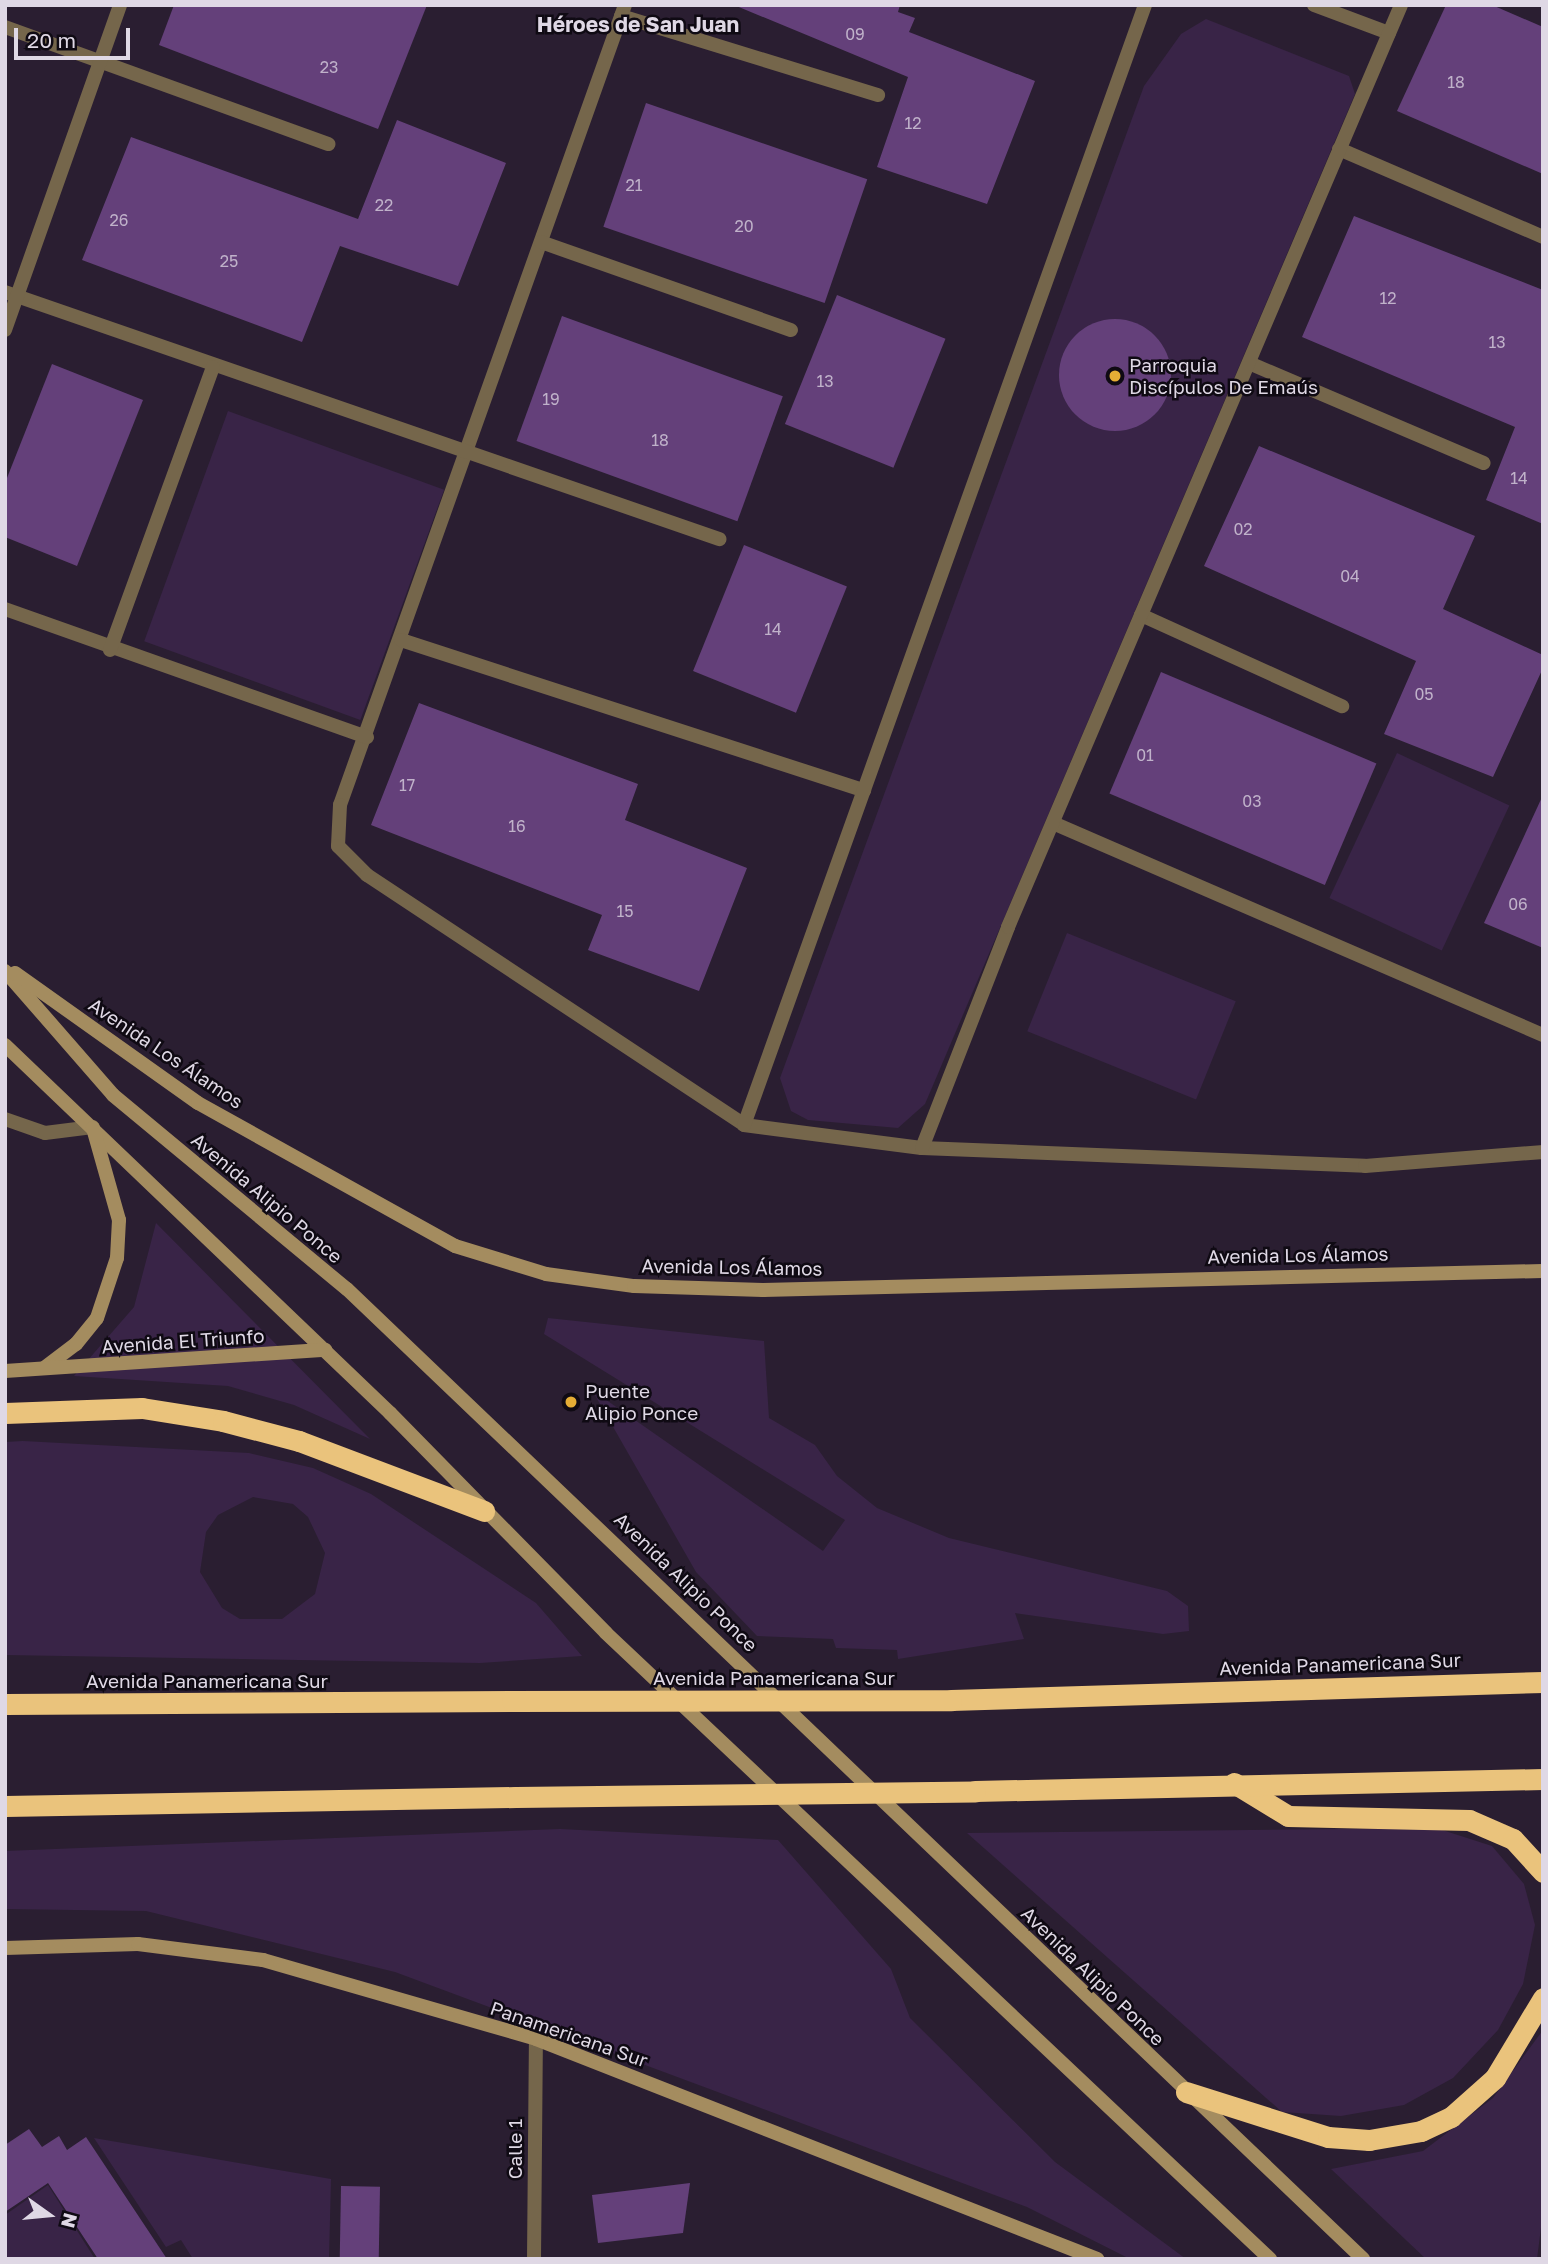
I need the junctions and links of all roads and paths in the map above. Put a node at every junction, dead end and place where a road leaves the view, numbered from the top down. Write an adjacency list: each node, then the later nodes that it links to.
1 (120, 5): 8 (street)
2 (1145, 5): 28 (street)
3 (1314, 5): 7 (street)
4 (1401, 5): 7 (street)
5 (623, 10): 9 (street); 13 (street)
6 (5, 27): 8 (street)
7 (1389, 33): 11 (street)
8 (99, 62): 10 (street); 14 (street)
9 (878, 95)
10 (328, 144)
11 (1339, 149): 12 (street); 17 (street)
12 (1543, 237)
13 (541, 242): 16 (street); 19 (street)
14 (11, 295): 15 (street); 18 (street)
15 (5, 330)
16 (791, 330)
17 (1249, 363): 20 (street); 23 (street)
18 (213, 367): 19 (street); 25 (street)
19 (466, 456): 21 (street); 24 (street)
20 (1485, 463)
21 (719, 539)
22 (5, 610): 25 (street)
23 (1141, 615): 26 (street); 29 (street)
24 (401, 640): 27 (street); 28 (street)
25 (110, 650): 27 (street)
26 (1342, 706)
27 (367, 737): 34 (street)
28 (864, 790): 34 (street)
29 (1053, 823): 31 (street); 36 (street)
30 (5, 969): 38 (main road, Avenida Los Álamos); 53 (main road, Avenida Alipio Ponce)
31 (1543, 1035)
32 (5, 1045): 35 (main road)
33 (5, 1119): 35 (street)
34 (744, 1125): 36 (street)
35 (93, 1127): 39 (main road); 40 (main road, Avenida El Triunfo)
36 (922, 1148): 37 (street)
37 (1543, 1153)
38 (1543, 1271)
39 (325, 1350): 40 (main road, Avenida El Triunfo); 43 (main road)
40 (43, 1368): 41 (main road, Avenida El Triunfo)
41 (5, 1371)
42 (5, 1413): 43 (highway)
43 (484, 1511): 56 (main road)
44 (1543, 1682): 45 (highway, Avenida Panamericana Sur, bridge)
45 (5, 1702)
46 (1543, 1779): 47 (highway)
47 (1234, 1783): 48 (highway, bridge); 49 (highway)
48 (5, 1806)
49 (1543, 1872)
50 (5, 1948): 52 (main road, Panamericana Sur)
51 (1543, 1998): 53 (highway)
52 (536, 2039): 54 (street, Calle 1); 55 (main road, Panamericana Sur)
53 (1186, 2092): 57 (main road, Avenida Alipio Ponce)
54 (534, 2259)
55 (1097, 2259)
56 (1270, 2259)
57 (1363, 2259)

